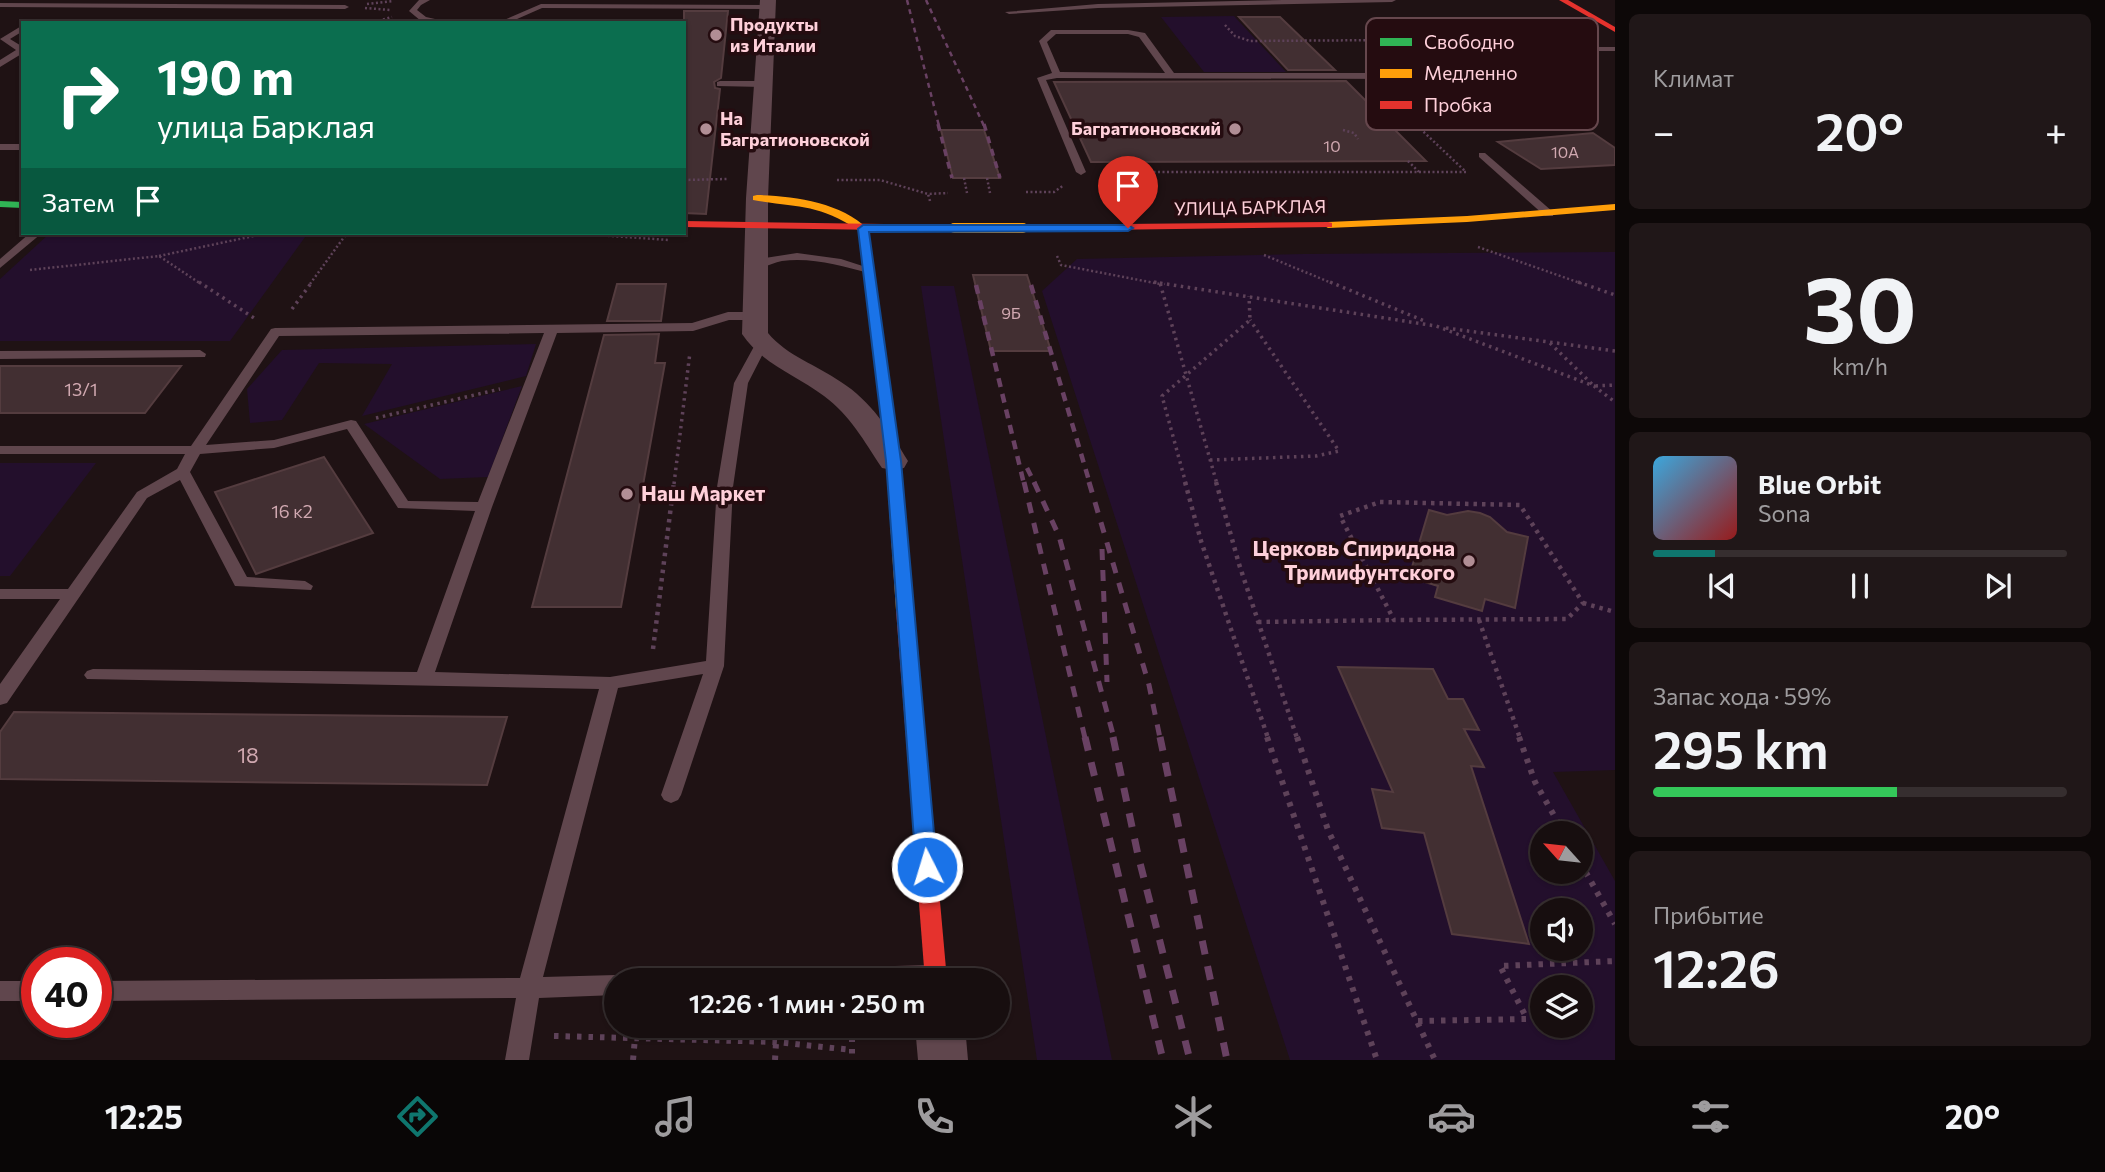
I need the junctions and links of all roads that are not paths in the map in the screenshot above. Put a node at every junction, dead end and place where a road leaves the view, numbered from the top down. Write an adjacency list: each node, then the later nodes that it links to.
1 (156, 0): 8 (lane)
2 (426, 0): 14 (lane)
3 (1392, 0): 10 (lane)
4 (1563, 0): 12 (street)
5 (60, 3): 7 (lane); 8 (lane); 11 (lane)
6 (767, 4): 15 (lane); 26 (street)
7 (0, 5)
8 (149, 6): 9 (lane)
9 (345, 7)
10 (1009, 12)
11 (38, 17)
12 (1594, 18)
13 (1598, 20): 17 (street)
14 (436, 21)
15 (506, 21)
16 (21, 28): 18 (lane)
17 (1615, 30)
18 (2, 39): 19 (lane)
19 (21, 49)
20 (21, 51): 21 (lane)
21 (0, 64)
22 (1057, 75): 23 (lane); 23 (lane); 30 (lane)
23 (1171, 75): 24 (lane)
24 (1366, 75)
25 (720, 84): 26 (lane)
26 (763, 84): 31 (street)
27 (0, 146): 28 (lane)
28 (21, 147)
29 (1482, 155): 35 (lane)
30 (1082, 172)
31 (757, 198): 39 (street); 40 (street)
32 (0, 204): 33 (street)
33 (21, 205)
34 (1615, 207): 35 (street, УЛИЦА БАРКЛАЯ)
35 (1549, 214): 36 (street, УЛИЦА БАРКЛАЯ)
36 (1522, 217): 37 (street, УЛИЦА БАРКЛАЯ); 40 (street, УЛИЦА БАРКЛАЯ, bridge)
37 (1615, 218)
38 (686, 225): 39 (street, УЛИЦА БАРКЛАЯ)
39 (756, 227): 40 (street, УЛИЦА БАРКЛАЯ); 43 (street)
40 (863, 229): 44 (street)
41 (34, 235): 42 (lane)
42 (0, 265)
43 (756, 266): 44 (lane); 45 (street)
44 (869, 270): 52 (street)
45 (755, 316): 46 (lane); 47 (street)
46 (552, 329): 51 (lane); 54 (lane)
47 (762, 344): 52 (street); 58 (lane)
48 (200, 354): 49 (lane)
49 (0, 355)
50 (0, 450): 51 (lane)
51 (195, 450): 53 (lane); 54 (lane)
52 (893, 461): 64 (street)
53 (183, 472): 55 (lane); 57 (lane)
54 (484, 507): 60 (lane)
55 (305, 586)
56 (0, 594): 57 (lane)
57 (73, 594): 62 (lane)
58 (715, 666): 61 (lane); 63 (lane)
59 (93, 675): 60 (lane)
60 (424, 678): 61 (lane)
61 (610, 683): 66 (lane)
62 (0, 698)
63 (671, 795)
64 (935, 968)
65 (604, 985): 66 (lane)
66 (529, 988): 68 (lane); 71 (lane)
67 (21, 991): 69 (lane)
68 (112, 991)
69 (0, 992)
70 (941, 1038): 72 (street)
71 (516, 1060)
72 (943, 1060)

